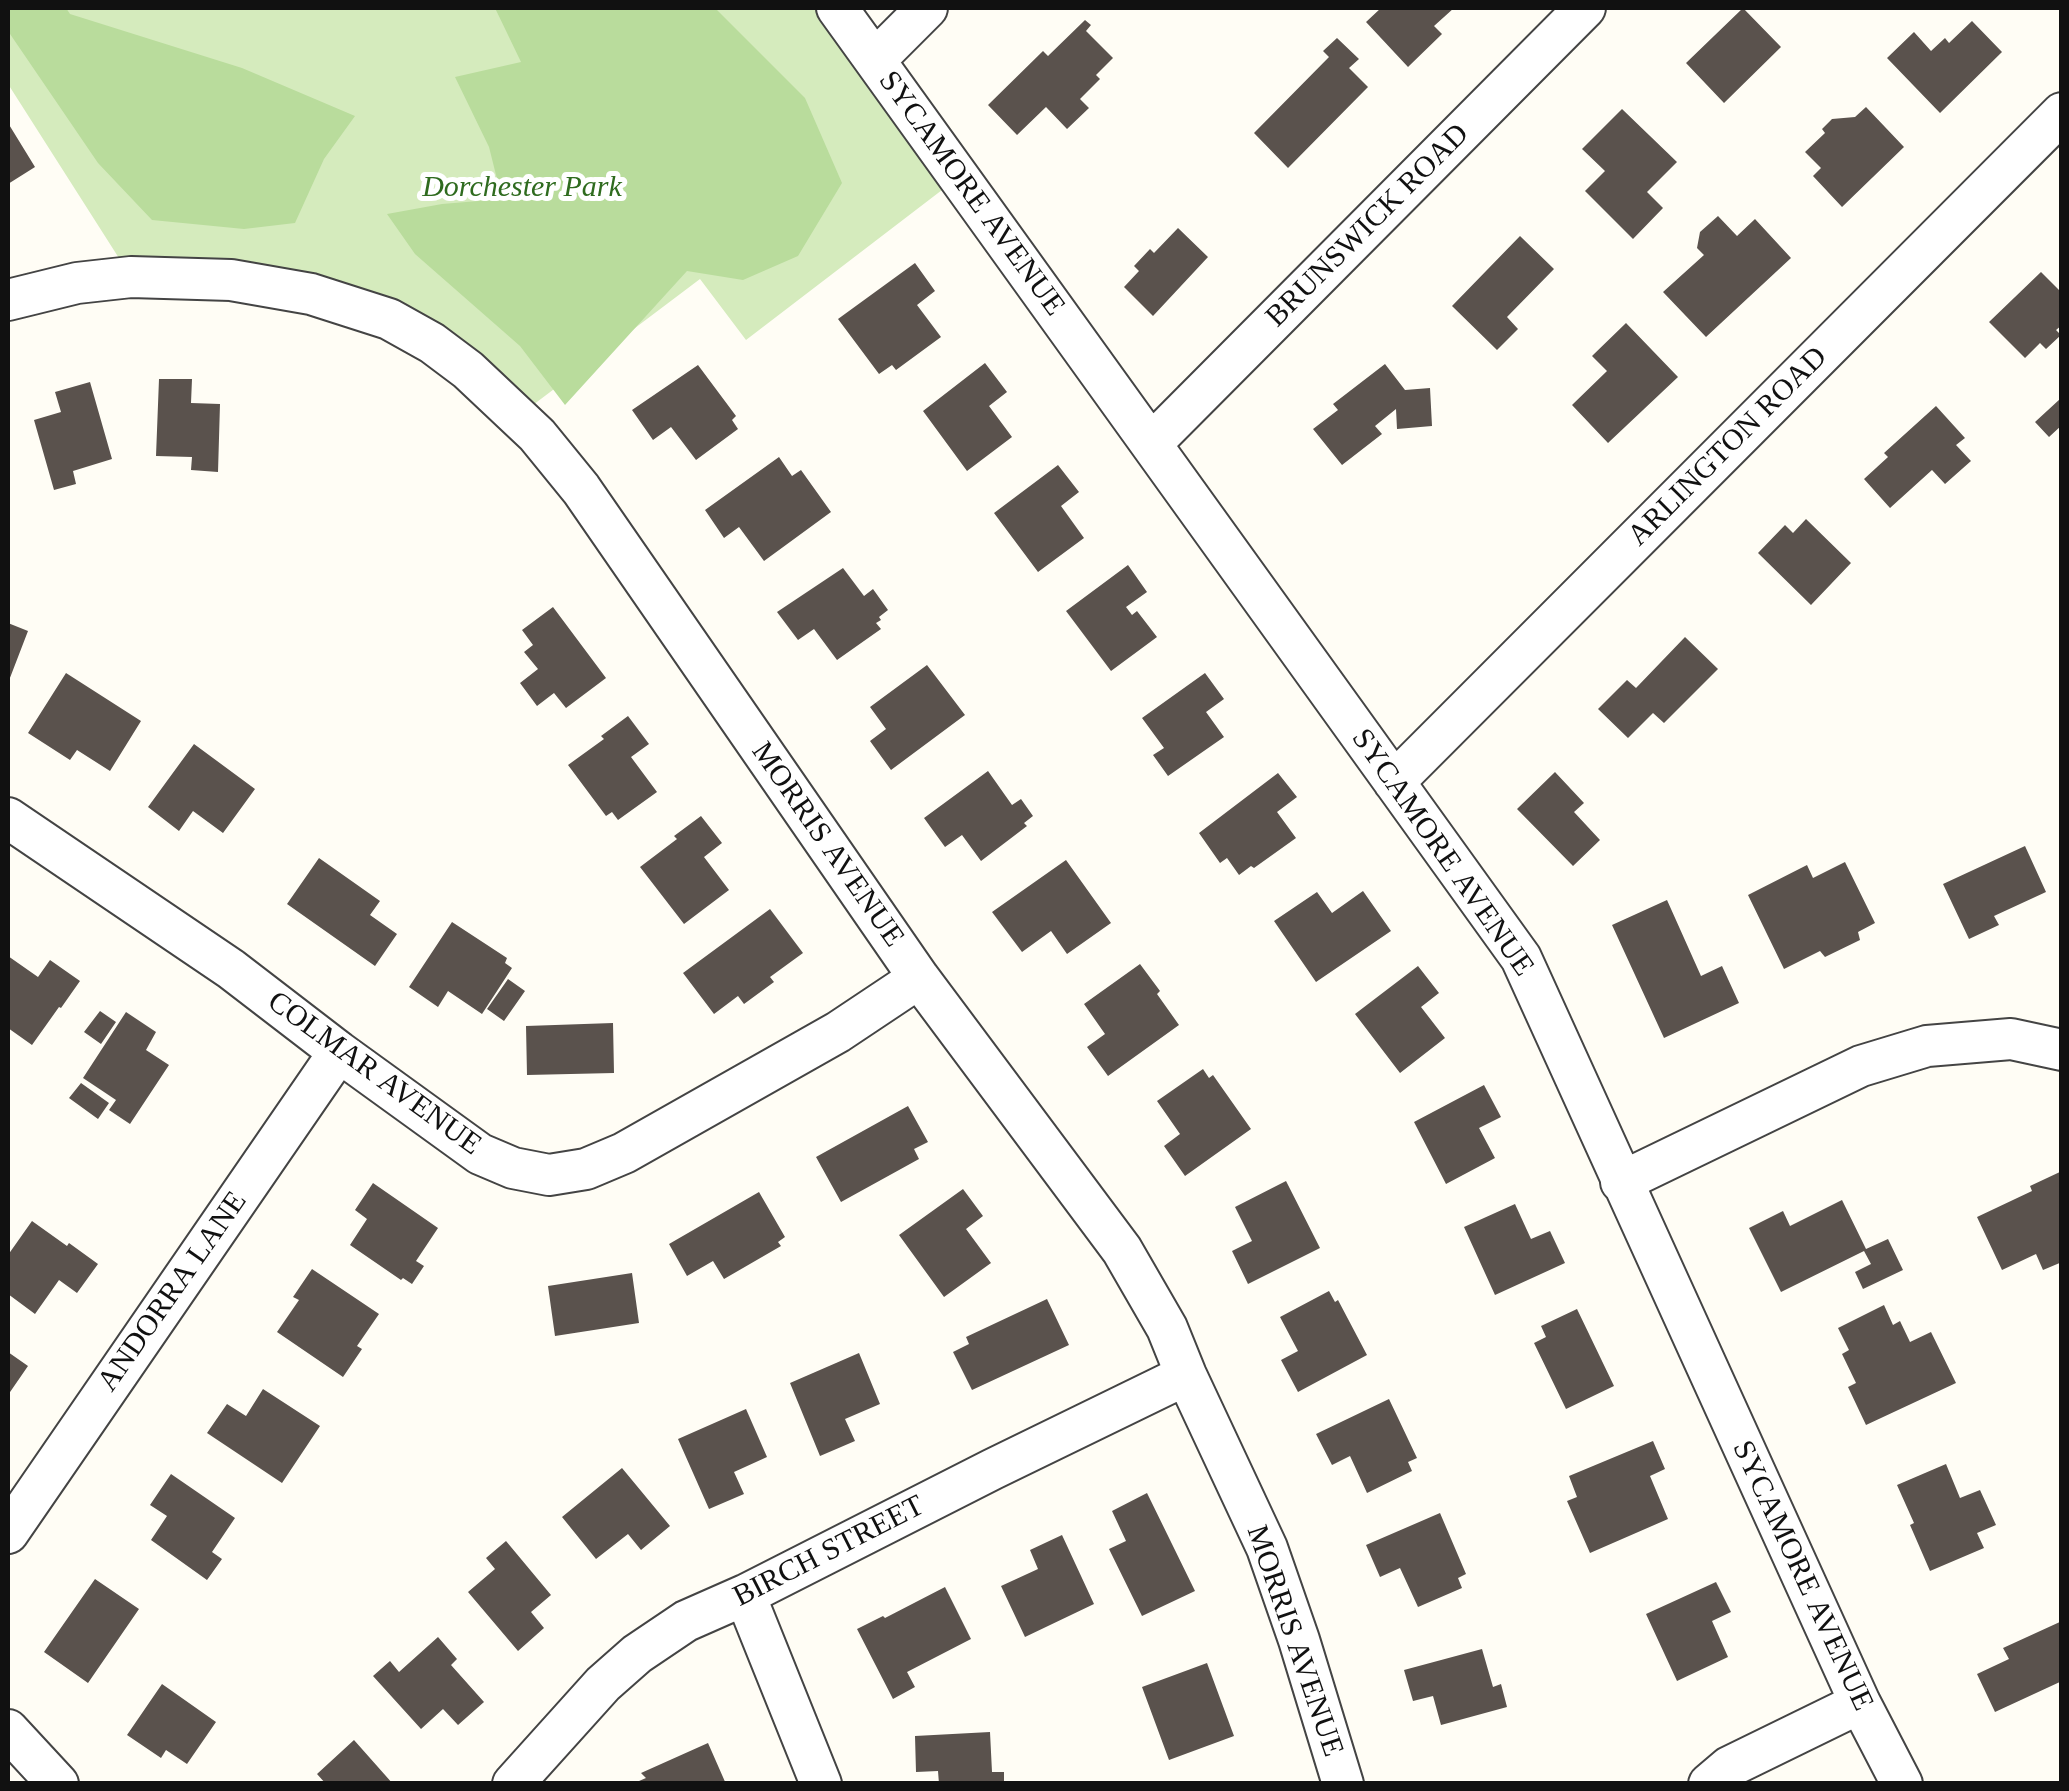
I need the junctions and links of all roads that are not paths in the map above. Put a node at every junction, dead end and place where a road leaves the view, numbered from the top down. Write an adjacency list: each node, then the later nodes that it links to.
1 (837, 8): 4 (street, SYCAMORE AVENUE)
2 (927, 8): 4 (street)
3 (1586, 8): 7 (street, BRUNSWICK ROAD)
4 (875, 60): 7 (street, SYCAMORE AVENUE)
5 (2062, 113): 8 (street, ARLINGTON ROAD)
6 (8, 300): 10 (street, MORRIS AVENUE)
7 (1151, 444): 8 (street, SYCAMORE AVENUE)
8 (1394, 782): 13 (street, SYCAMORE AVENUE)
9 (8, 818): 12 (street, COLMAR AVENUE)
10 (919, 978): 12 (street, COLMAR AVENUE); 14 (street, MORRIS AVENUE)
11 (2062, 1050): 13 (street)
12 (339, 1052): 15 (street, ANDORRA LANE)
13 (1621, 1182): 17 (street, SYCAMORE AVENUE)
14 (1186, 1376): 16 (street, BIRCH STREET); 22 (street, MORRIS AVENUE)
15 (8, 1533)
16 (746, 1595): 20 (street, BIRCH STREET); 21 (street)
17 (1860, 1703): 23 (street); 24 (street, SYCAMORE AVENUE)
18 (8, 1730): 19 (street)
19 (58, 1784)
20 (513, 1784)
21 (821, 1784)
22 (1343, 1784)
23 (1709, 1784)
24 (1902, 1784)

